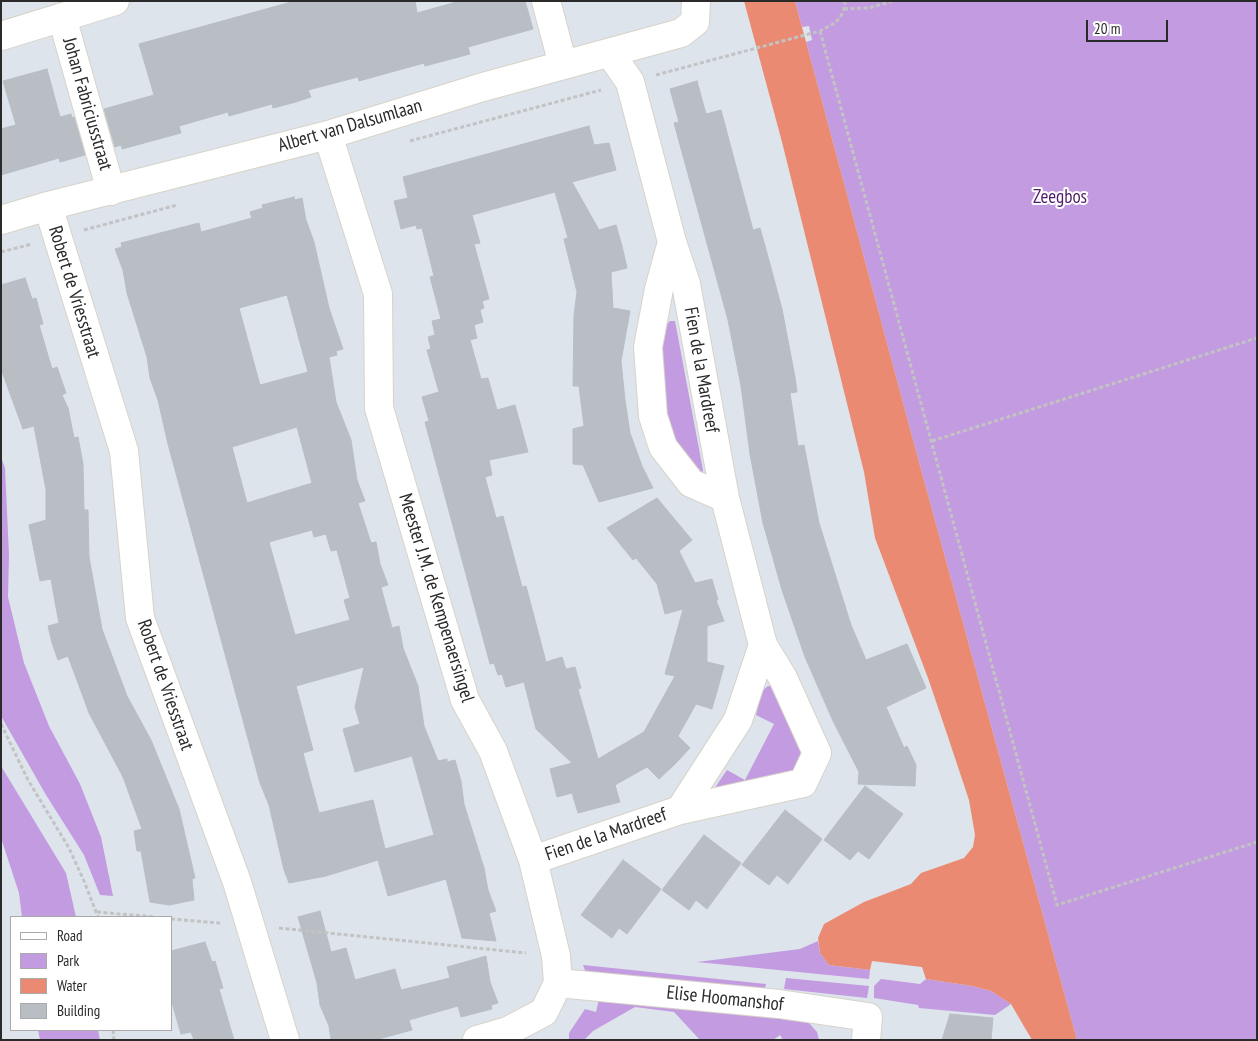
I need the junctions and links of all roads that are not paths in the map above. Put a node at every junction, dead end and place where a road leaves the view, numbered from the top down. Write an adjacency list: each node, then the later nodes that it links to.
1 (115, 1): 4 (street)
2 (546, 1): 7 (street)
3 (695, 11): 6 (street, Albert van Dalsumlaan)
4 (62, 16): 5 (street); 9 (street, Johan Fabriciusstraat)
5 (1, 36)
6 (610, 53): 7 (street, Albert van Dalsumlaan); 12 (street, Fien de la Mardreef)
7 (563, 65): 8 (street, Albert van Dalsumlaan)
8 (328, 135): 9 (street, Albert van Dalsumlaan); 16 (street, Meester J.M. de Kempenaersingel)
9 (111, 191): 10 (street, Albert van Dalsumlaan)
10 (48, 206): 11 (street, Albert van Dalsumlaan); 18 (street, Robert de Vriesstraat)
11 (1, 220)
12 (672, 242): 13 (street, Fien de la Mardreef); 13 (street, Fien de la Mardreef)
13 (725, 498): 14 (street, Fien de la Mardreef)
14 (764, 645): 15 (street, Fien de la Mardreef); 15 (street, Fien de la Mardreef)
15 (680, 810): 16 (street, Fien de la Mardreef)
16 (533, 860): 17 (street, Meester J.M. de Kempenaersingel)
17 (558, 983): 19 (street); 20 (street, Elise Hoomanshof)
18 (285, 1040)
19 (478, 1040)
20 (866, 1040)

